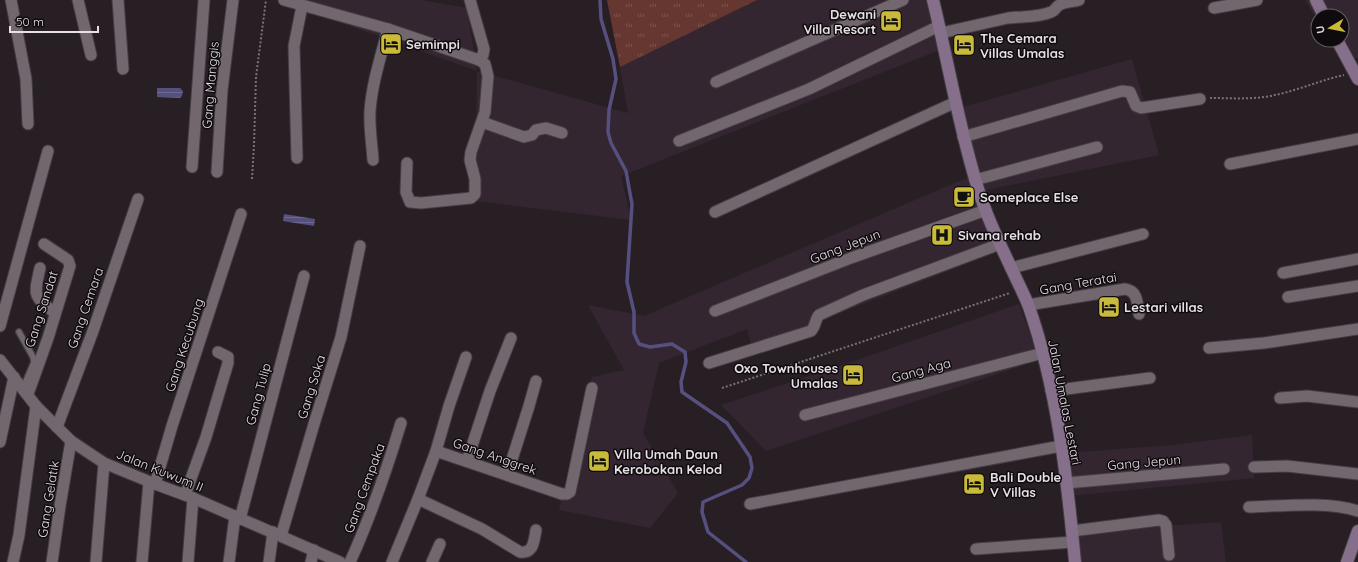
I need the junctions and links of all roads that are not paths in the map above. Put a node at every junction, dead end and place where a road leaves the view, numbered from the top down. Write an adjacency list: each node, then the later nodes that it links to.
1 (11, 0): 25 (street)
2 (78, 0): 17 (street)
3 (118, 0): 19 (street)
4 (204, 0): 36 (street)
5 (233, 0): 37 (street, Gang Manggis)
6 (284, 0): 12 (street)
7 (470, 0): 18 (street)
8 (903, 0): 21 (street)
9 (933, 0): 15 (street, Jalan Umalas Lestari)
10 (1078, 0): 15 (street)
11 (1257, 0): 13 (street)
12 (302, 6): 14 (street); 32 (street)
13 (1214, 8)
14 (388, 29): 18 (street); 33 (street)
15 (940, 30): 23 (street, Jalan Umalas Lestari); 29 (street)
16 (1341, 48): 20 (street)
17 (91, 56)
18 (480, 60): 24 (street)
19 (123, 69)
20 (1357, 76)
21 (716, 82)
22 (1200, 98): 27 (street)
23 (956, 102): 27 (street, Jalan Umalas Lestari); 41 (street)
24 (482, 122): 26 (street); 34 (street)
25 (28, 124)
26 (562, 133)
27 (963, 137): 38 (street, Jalan Umalas Lestari)
28 (1358, 138): 35 (street)
29 (679, 141)
30 (1097, 147): 38 (street)
31 (48, 151): 58 (street)
32 (297, 158)
33 (373, 160)
34 (408, 162)
35 (1230, 164)
36 (192, 167)
37 (217, 172)
38 (975, 180): 40 (street, Jalan Umalas Lestari)
39 (138, 199): 79 (street, Gang Cemara)
40 (986, 210): 45 (street, Jalan Umalas Lestari); 55 (street, Gang Jepun)
41 (715, 212)
42 (241, 214): 90 (street, Gang Kecubung)
43 (1143, 234): 49 (street)
44 (44, 244): 56 (street, Gang Sandat)
45 (1000, 244): 49 (street, Jalan Umalas Lestari); 67 (street)
46 (360, 246): 100 (street, Gang Soka)
47 (1358, 259): 50 (street)
48 (40, 268): 56 (street)
49 (1011, 268): 54 (street, Jalan Umalas Lestari)
50 (1283, 272)
51 (304, 276): 97 (street, Gang Tulip)
52 (1358, 286): 53 (street)
53 (1288, 297)
54 (1028, 306): 57 (street, Gang Teratai); 64 (street, Jalan Umalas Lestari)
55 (715, 311)
56 (55, 313): 72 (street, Gang Sandat)
57 (1139, 314)
58 (0, 326)
59 (1358, 329): 62 (street)
60 (18, 332): 72 (lane)
61 (511, 338): 84 (street)
62 (1209, 348)
63 (218, 352): 92 (street)
64 (1043, 353): 73 (street, Jalan Umalas Lestari); 77 (street, Gang Aga)
65 (466, 357): 83 (street)
66 (0, 360): 68 (street, Jalan Kuwum II)
67 (709, 363)
68 (14, 377): 72 (street, Jalan Kuwum II); 81 (street)
69 (1150, 378): 73 (street)
70 (536, 381): 89 (street)
71 (592, 388): 89 (street, Gang Anggrek)
72 (26, 391): 76 (street, Jalan Kuwum II)
73 (1051, 391): 82 (street, Jalan Umalas Lestari)
74 (1280, 398): 75 (street)
75 (1358, 402)
76 (36, 406): 79 (street, Jalan Kuwum II); 106 (street)
77 (805, 414)
78 (401, 423): 115 (street, Gang Cempaka)
79 (57, 427): 80 (street, Jalan Kuwum II)
80 (71, 441): 85 (street, Jalan Kuwum II); 107 (street, Gang Gelatik)
81 (0, 442)
82 (1061, 446): 91 (street, Jalan Umalas Lestari); 94 (street)
83 (436, 451): 84 (street, Gang Anggrek); 93 (street, Gang Anggrek)
84 (467, 461): 89 (street, Gang Anggrek)
85 (104, 463): 90 (street, Jalan Kuwum II); 108 (street)
86 (1254, 467): 88 (street)
87 (1224, 468): 91 (street, Gang Jepun)
88 (1358, 474)
89 (507, 475)
90 (152, 483): 92 (street, Jalan Kuwum II); 109 (street)
91 (1066, 483): 101 (street, Jalan Umalas Lestari)
92 (189, 497): 97 (street, Jalan Kuwum II); 110 (street)
93 (418, 499): 98 (street); 116 (street, Gang Anggrek)
94 (750, 504)
95 (1249, 507): 96 (street)
96 (1358, 511)
97 (238, 518): 100 (street, Jalan Kuwum II); 111 (street, Gang Tulip)
98 (536, 530)
99 (1358, 531): 119 (street)
100 (277, 534): 104 (street, Jalan Kuwum II); 112 (street, Gang Soka)
101 (1073, 537): 103 (street); 105 (street); 118 (street, Jalan Umalas Lestari)
102 (440, 544): 117 (street)
103 (976, 549)
104 (314, 550): 113 (street); 114 (street, Jalan Kuwum II)
105 (1169, 555)
106 (13, 562)
107 (52, 562)
108 (96, 562)
109 (142, 562)
110 (188, 562)
111 (229, 562)
112 (269, 562)
113 (311, 562)
114 (340, 562)
115 (350, 562)
116 (392, 562)
117 (432, 562)
118 (1075, 562)
119 (1347, 562)

